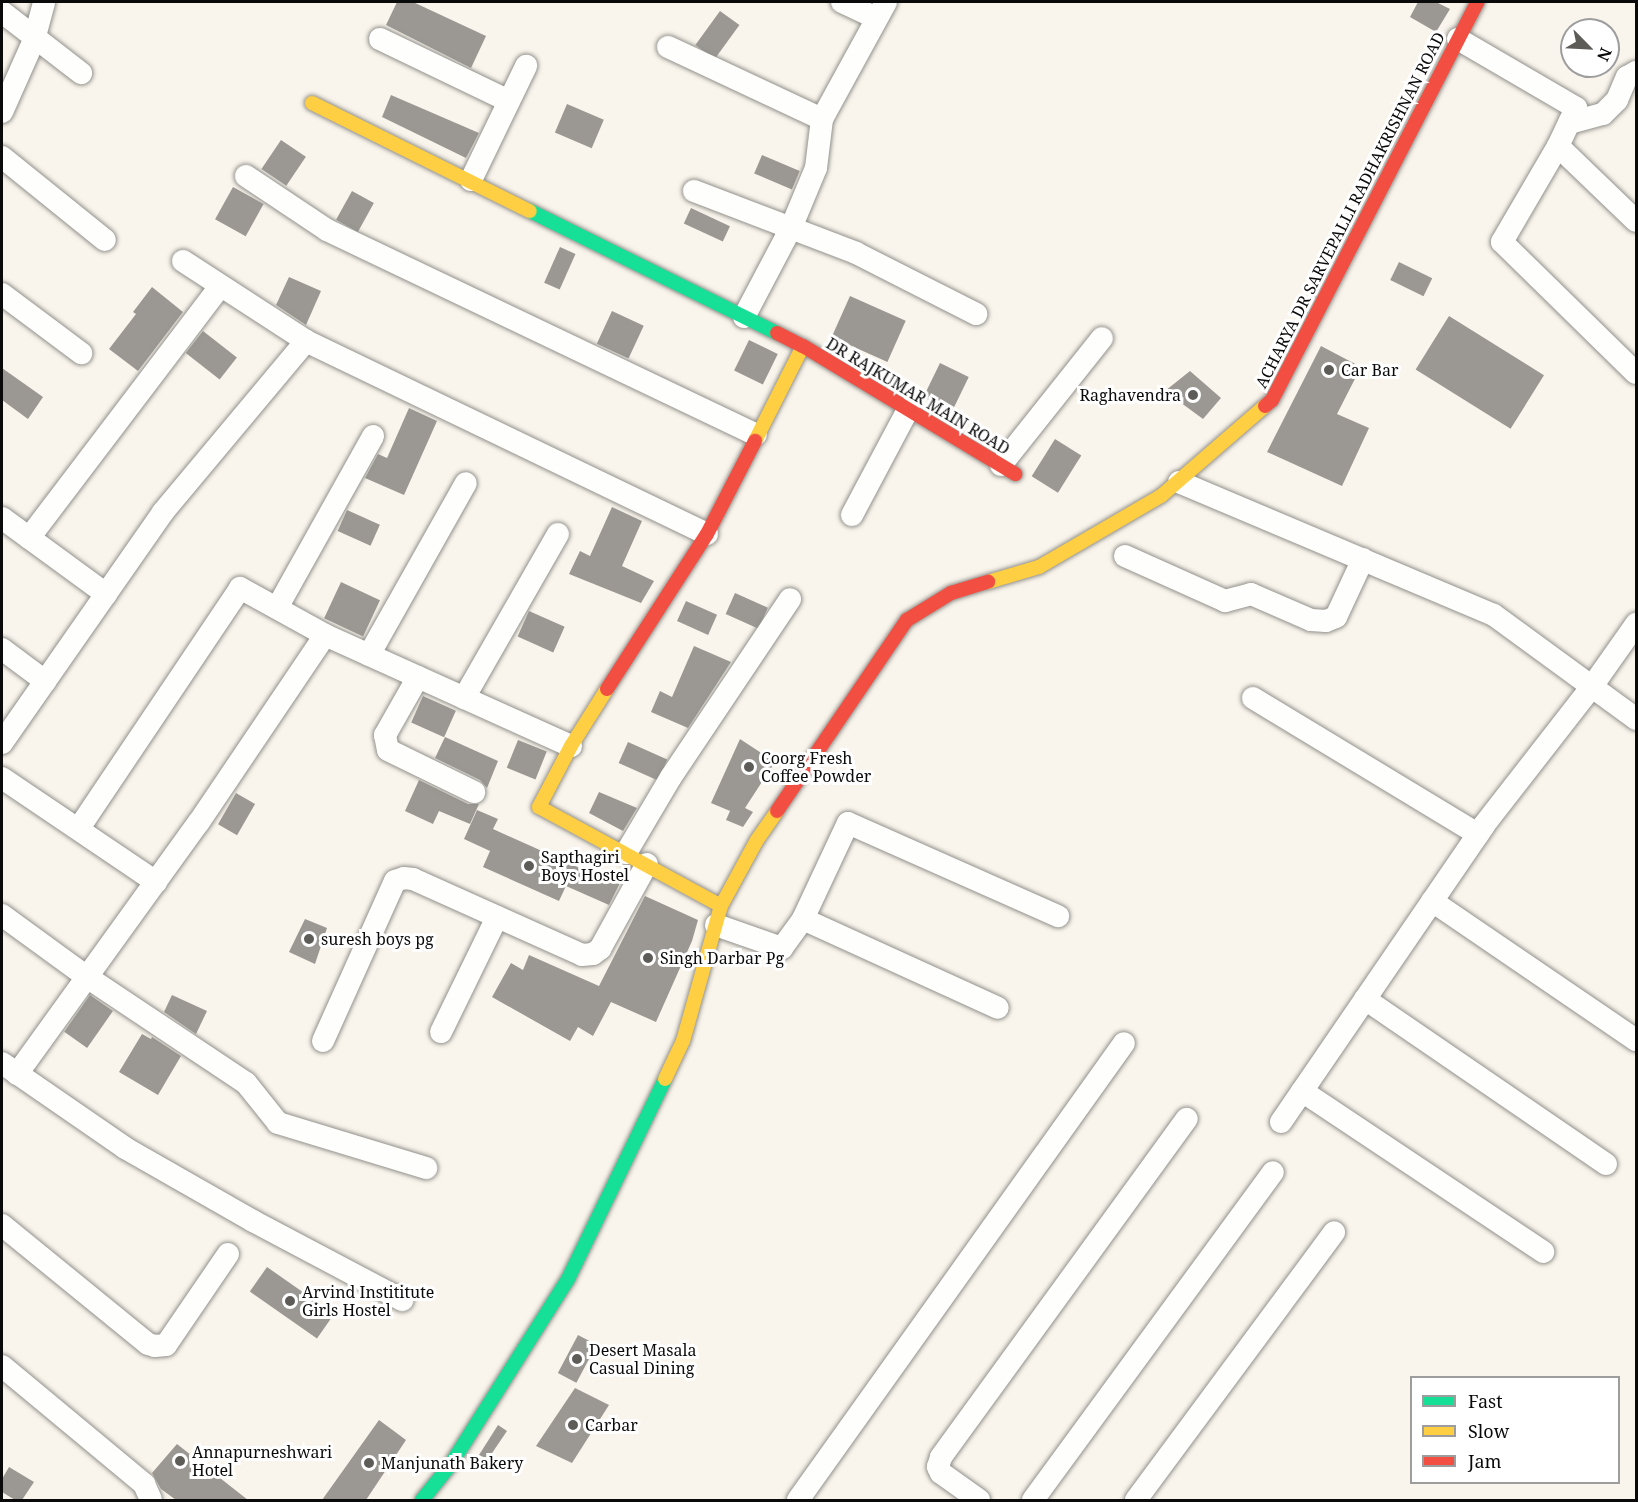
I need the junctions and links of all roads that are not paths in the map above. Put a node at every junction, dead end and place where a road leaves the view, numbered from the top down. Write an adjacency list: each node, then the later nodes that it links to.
1 (44, 2): 8 (street)
2 (842, 2): 4 (street)
3 (1476, 2): 7 (street, ACHARYA DR SARVEPALLI RADHAKRISHNAN ROAD)
4 (882, 10): 16 (street)
5 (2, 12): 8 (street)
6 (380, 39): 13 (street)
7 (1458, 39): 17 (street); 40 (street, ACHARYA DR SARVEPALLI RADHAKRISHNAN ROAD)
8 (34, 40): 12 (street); 15 (street)
9 (668, 47): 16 (street)
10 (526, 66): 13 (street)
11 (1636, 72): 17 (street)
12 (81, 73)
13 (510, 101): 21 (street)
14 (312, 103): 21 (street, DR RAJKUMAR MAIN ROAD)
15 (2, 112)
16 (822, 119): 24 (street)
17 (1569, 123): 18 (street)
18 (1558, 146): 23 (street); 35 (street)
19 (2, 157): 25 (street)
20 (246, 176): 37 (street)
21 (471, 180): 30 (street, DR RAJKUMAR MAIN ROAD)
22 (694, 191): 24 (street)
23 (1636, 221)
24 (790, 228): 29 (street); 30 (street)
25 (105, 240)
26 (183, 261): 27 (street)
27 (220, 286): 32 (street); 46 (street)
28 (2, 294): 34 (street)
29 (976, 314)
30 (744, 317): 33 (street, DR RAJKUMAR MAIN ROAD)
31 (1102, 338): 39 (street)
32 (306, 341): 45 (street); 49 (street)
33 (803, 346): 36 (street, DR RAJKUMAR MAIN ROAD); 37 (street)
34 (81, 353)
35 (1636, 373)
36 (909, 408): 39 (street, DR RAJKUMAR MAIN ROAD); 42 (street)
37 (756, 435): 45 (street)
38 (373, 436): 51 (street)
39 (1008, 470)
40 (1179, 482): 48 (street); 73 (street, ACHARYA DR SARVEPALLI RADHAKRISHNAN ROAD)
41 (465, 483): 55 (street)
42 (852, 515)
43 (2, 518): 46 (street)
44 (558, 534): 59 (street)
45 (707, 534): 63 (street)
46 (29, 538): 49 (street)
47 (1125, 556): 48 (street)
48 (1363, 559): 58 (street)
49 (106, 594): 57 (street)
50 (790, 599): 68 (street)
51 (277, 608): 53 (street); 66 (street)
52 (1636, 624): 58 (street)
53 (325, 635): 55 (street); 70 (street)
54 (2, 649): 57 (street)
55 (369, 655): 56 (street)
56 (418, 677): 59 (street); 65 (street)
57 (45, 681): 62 (street)
58 (1593, 686): 61 (street); 67 (street)
59 (464, 698): 63 (street)
60 (1253, 698): 67 (street)
61 (1636, 719)
62 (2, 743)
63 (571, 746): 68 (street)
64 (2, 778): 66 (street)
65 (474, 792)
66 (79, 828): 70 (street)
67 (1478, 834): 71 (street)
68 (626, 853): 69 (street)
69 (647, 864): 73 (street); 75 (street)
70 (156, 882): 77 (street)
71 (1432, 901): 78 (street); 81 (street)
72 (2, 915): 77 (street)
73 (718, 916): 76 (street); 98 (street, ACHARYA DR SARVEPALLI RADHAKRISHNAN ROAD)
74 (1058, 916): 76 (street)
75 (497, 917): 80 (street); 82 (street)
76 (804, 918): 79 (street)
77 (87, 978): 84 (street); 89 (street)
78 (1365, 999): 85 (street); 88 (street)
79 (998, 1008)
80 (441, 1032)
81 (1636, 1040)
82 (323, 1041)
83 (1124, 1043): 99 (street)
84 (9, 1069): 95 (street)
85 (1302, 1091): 87 (street); 93 (street)
86 (1187, 1119): 100 (street)
87 (1281, 1122)
88 (1606, 1164)
89 (426, 1168)
90 (1273, 1172): 101 (street)
91 (2, 1225): 94 (street)
92 (1334, 1232): 102 (street)
93 (1543, 1252)
94 (228, 1254)
95 (402, 1300)
96 (2, 1366): 97 (street)
97 (150, 1500)
98 (422, 1500)
99 (798, 1500)
100 (978, 1500)
101 (1033, 1500)
102 (1136, 1500)

